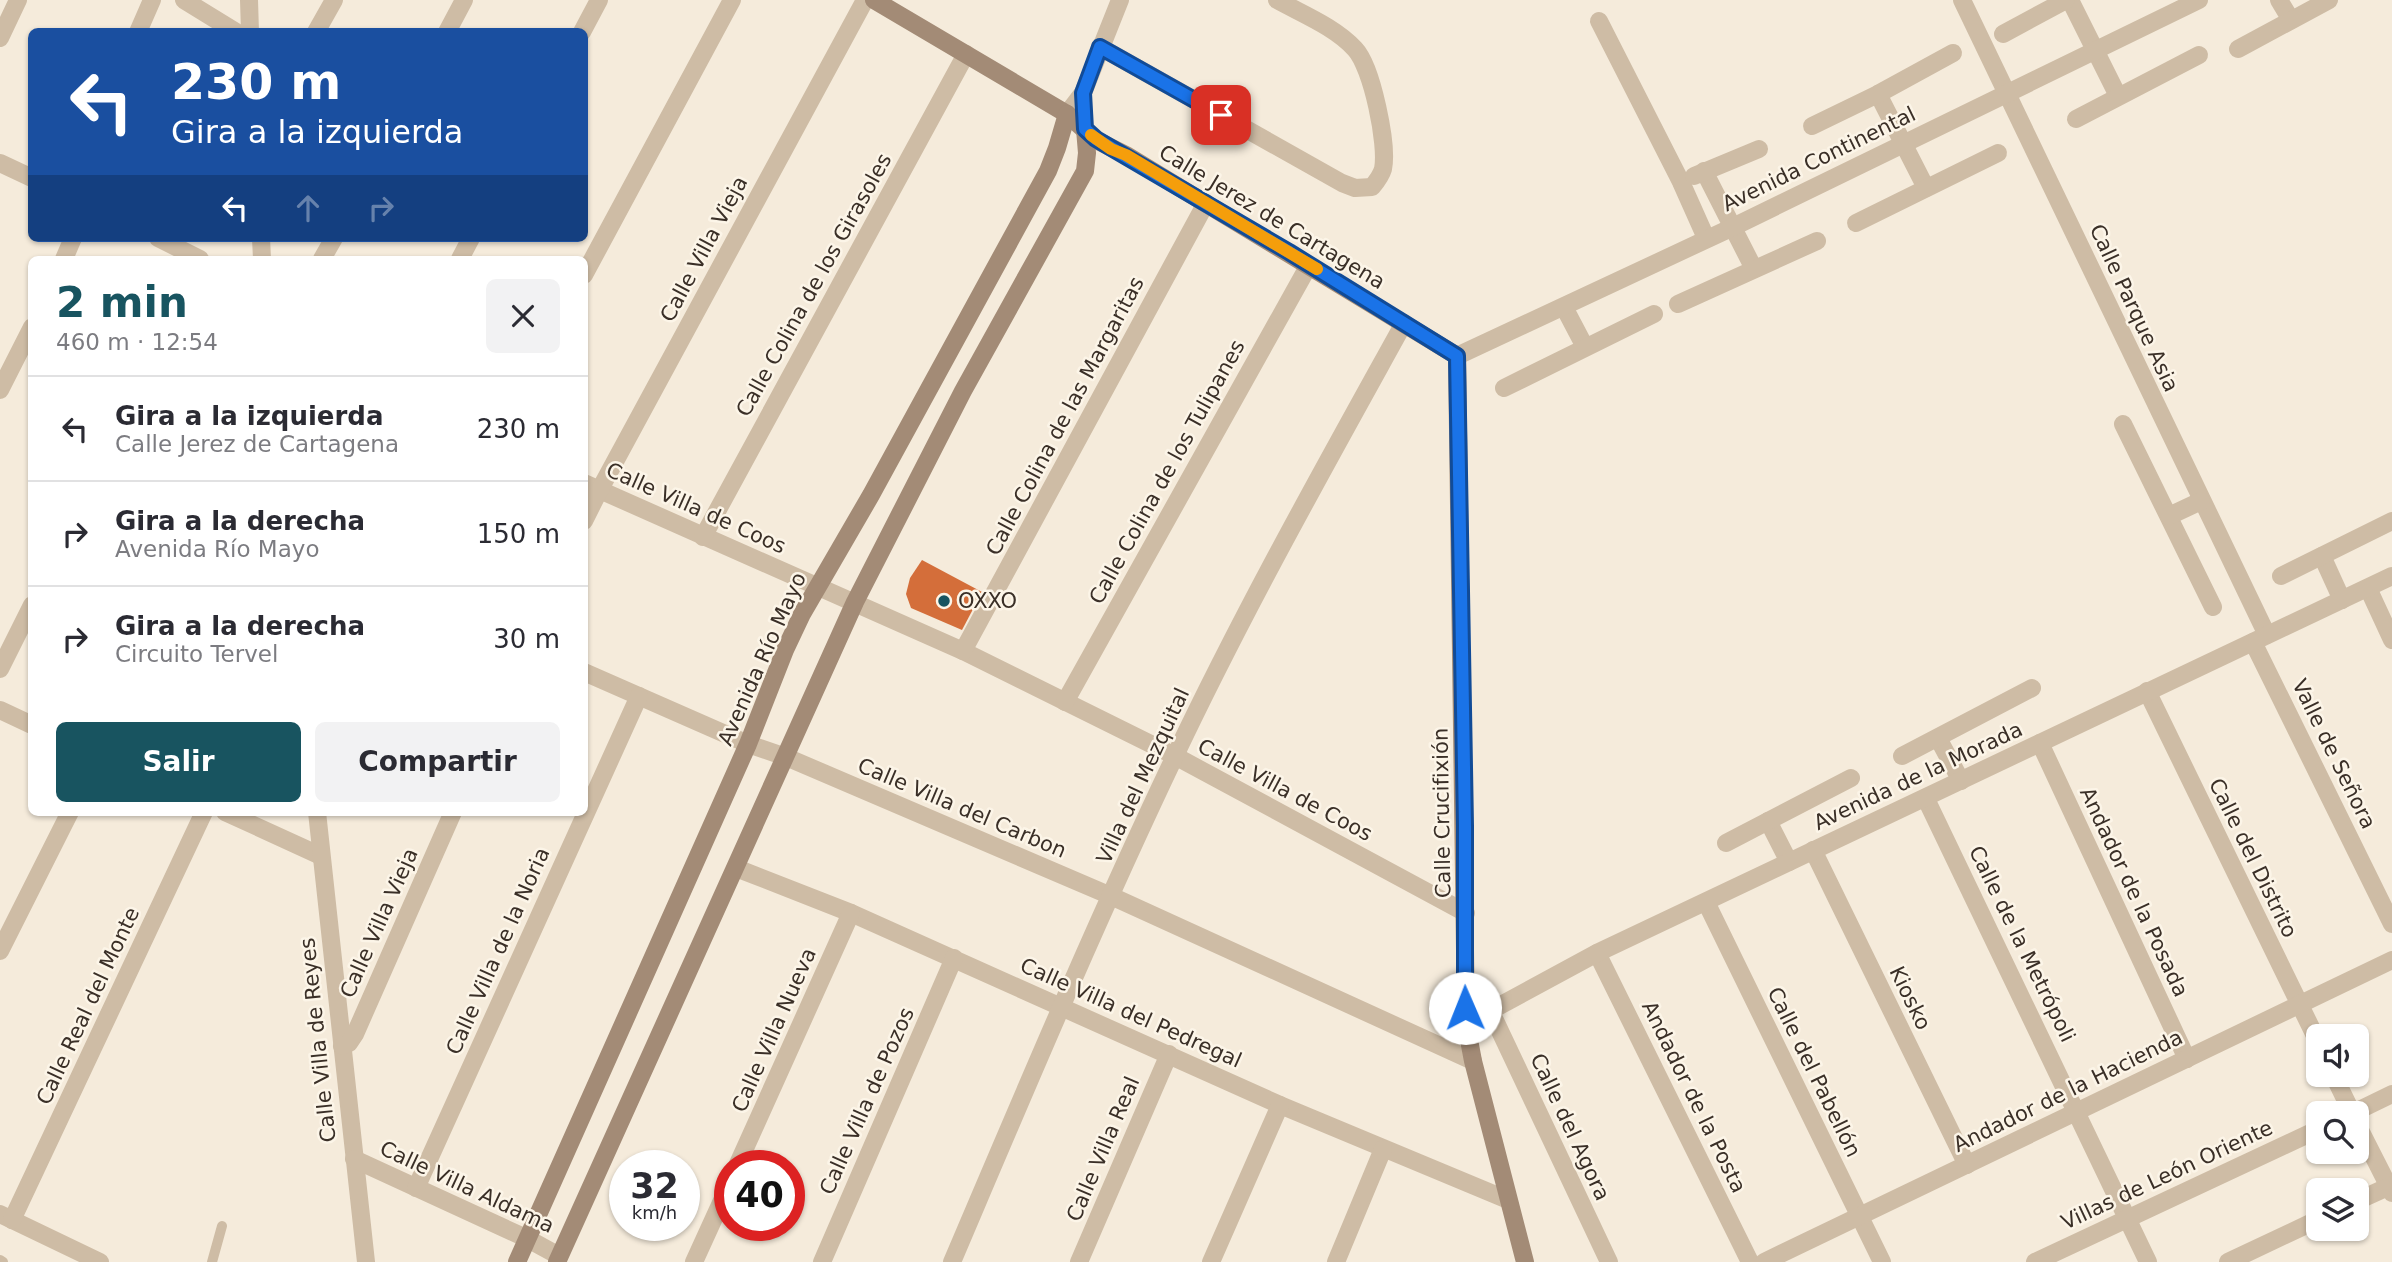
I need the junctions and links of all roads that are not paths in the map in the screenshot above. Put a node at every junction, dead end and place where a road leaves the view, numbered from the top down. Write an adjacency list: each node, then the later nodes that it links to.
1 (18, 0): 27 (street)
2 (152, 0): 20 (street)
3 (184, 0): 21 (street)
4 (249, 0): 22 (street)
5 (334, 0): 23 (street)
6 (464, 0): 24 (street)
7 (599, 0): 25 (street)
8 (732, 0): 56 (street)
9 (865, 0): 68 (street, Calle Villa Vieja)
10 (874, 0): 32 (street, Calle Jerez de Cartagena)
11 (1120, 0): 28 (street, Avenida Río Mayo)
12 (1277, 0): 28 (street)
13 (1962, 0): 35 (street, Calle Parque Asia)
14 (2068, 0): 26 (street); 30 (street)
15 (2199, 0): 30 (street, Avenida Continental)
16 (2279, 0): 18 (street)
17 (2329, 0): 18 (street)
18 (2291, 20): 29 (street)
19 (1599, 21): 48 (street)
20 (140, 28)
21 (230, 28)
22 (250, 28)
23 (318, 28)
24 (449, 28)
25 (584, 28)
26 (2003, 34)
27 (0, 38)
28 (1100, 47): 34 (street, Avenida Río Mayo)
29 (2238, 49)
30 (2093, 51): 35 (street, Avenida Continental); 37 (street)
31 (1953, 53): 36 (street)
32 (966, 54): 38 (street, Calle Jerez de Cartagena); 72 (street, Calle Colina de los Girasoles)
33 (2199, 55): 37 (street)
34 (1083, 93): 38 (street, Avenida Río Mayo); 41 (street, Avenida Río Mayo)
35 (2007, 93): 42 (street, Avenida Continental); 69 (street, Calle Parque Asia)
36 (1878, 94): 40 (street); 42 (street)
37 (2118, 96): 39 (street)
38 (1067, 114): 41 (street, Calle Jerez de Cartagena); 76 (street, Avenida Río Mayo)
39 (2076, 119)
40 (1812, 126)
41 (1085, 129): 50 (street, Calle Jerez de Cartagena); 79 (street, Avenida Río Mayo)
42 (1902, 144): 49 (street); 52 (street, Avenida Continental)
43 (1759, 149): 46 (street)
44 (1998, 153): 49 (street)
45 (0, 163): 47 (street)
46 (1704, 172): 48 (street); 52 (street)
47 (28, 176)
48 (1681, 182): 53 (street)
49 (1926, 188): 51 (street)
50 (1206, 203): 55 (street, Calle Jerez de Cartagena); 84 (street, Calle Colina de las Margaritas)
51 (1856, 223)
52 (1731, 228): 53 (street, Avenida Continental); 57 (street)
53 (1706, 238): 59 (street, Avenida Continental)
54 (1817, 241): 57 (street)
55 (1309, 265): 61 (street, Calle Jerez de Cartagena); 90 (street, Calle Colina de los Tulipanes)
56 (588, 268)
57 (1754, 269): 58 (street)
58 (1678, 304)
59 (1564, 307): 63 (street); 64 (street, Avenida Continental)
60 (1654, 314): 63 (street)
61 (1404, 323): 64 (street, Calle Jerez de Cartagena); 96 (street, Villa del Mezquital)
62 (28, 335): 66 (street)
63 (1585, 347): 65 (street)
64 (1457, 356): 118 (street, Calle Crucifixión)
65 (1504, 388)
66 (0, 390)
67 (2123, 424): 70 (street)
68 (592, 487): 72 (street, Calle Villa de Coos)
69 (2201, 501): 70 (street); 82 (street, Calle Parque Asia)
70 (2169, 516): 80 (street)
71 (2392, 521): 73 (street)
72 (703, 537): 76 (street, Calle Villa de Coos)
73 (2322, 556): 74 (street); 78 (street)
74 (2281, 576)
75 (2392, 576): 77 (street, Avenida de la Morada)
76 (817, 586): 79 (street, Calle Villa de Coos); 95 (street, Avenida Río Mayo)
77 (2368, 588): 78 (street, Avenida de la Morada); 83 (street)
78 (2342, 600): 82 (street, Avenida de la Morada)
79 (855, 602): 84 (street, Calle Villa de Coos); 98 (street, Avenida Río Mayo)
80 (2213, 607)
81 (28, 613): 85 (street)
82 (2260, 638): 88 (street, Avenida de la Morada); 119 (street, Valle de Señora)
83 (2392, 640)
84 (963, 651): 90 (street, Calle Villa de Coos)
85 (0, 670)
86 (588, 674): 89 (street, Calle Villa del Carbon)
87 (2032, 688): 93 (street)
88 (2147, 691): 94 (street, Avenida de la Morada); 124 (street, Calle del Distrito)
89 (639, 696): 95 (street, Calle Villa del Carbon); 102 (street, Calle Villa de la Noria)
90 (1065, 702): 96 (street, Calle Villa de Coos)
91 (0, 710): 92 (street)
92 (28, 723)
93 (1938, 738): 97 (street); 100 (street)
94 (2040, 743): 100 (street, Avenida de la Morada); 131 (street, Andador de la Posada)
95 (748, 744): 98 (street, Calle Villa del Carbon); 153 (street, Avenida Río Mayo)
96 (1175, 756): 115 (street, Villa del Mezquital); 118 (street, Calle Villa de Coos)
97 (1902, 756)
98 (786, 757): 114 (street, Avenida Río Mayo); 115 (street, Calle Villa del Carbon)
99 (1851, 778): 109 (street)
100 (1961, 781): 101 (street, Avenida de la Morada)
101 (1926, 799): 111 (street, Avenida de la Morada); 136 (street, Calle de la Metrópoli)
102 (588, 809)
103 (68, 816): 120 (street)
104 (202, 816): 148 (street, Calle Real del Monte)
105 (234, 816): 112 (street)
106 (317, 816): 112 (street, Calle Villa de Reyes)
107 (451, 816): 129 (street, Calle Villa Vieja)
108 (585, 816): 143 (street, Calle Villa de la Noria)
109 (1768, 821): 110 (street); 113 (street)
110 (1726, 843)
111 (1813, 850): 113 (street, Avenida de la Morada); 142 (street, Kiosko)
112 (321, 856): 129 (street, Calle Villa de Reyes)
113 (1789, 862): 116 (street, Avenida de la Morada)
114 (736, 868): 117 (street, Calle Villa del Pedregal); 154 (street, Avenida Río Mayo)
115 (1111, 896): 125 (street, Villa del Mezquital); 132 (street, Calle Villa del Carbon)
116 (1706, 902): 121 (street, Avenida de la Morada); 147 (street, Calle del Pabellón)
117 (851, 913): 122 (street, Calle Villa del Pedregal); 140 (street, Calle Villa Nueva)
118 (1466, 913): 127 (street, Calle Crucifixión)
119 (2392, 924)
120 (0, 951)
121 (1597, 953): 126 (street, Avenida de la Morada); 167 (street, Andador de la Posta)
122 (954, 958): 125 (street, Calle Villa del Pedregal); 160 (street, Calle Villa de Pozos)
123 (2392, 960): 124 (street, Andador de la Hacienda)
124 (2300, 1005): 128 (street, Calle del Distrito); 131 (street, Andador de la Hacienda)
125 (1060, 1008): 130 (street, Calle Villa del Pedregal); 161 (street, Villa del Mezquital)
126 (1491, 1012): 127 (street, Avenida de la Morada); 166 (street, Calle del Agora)
127 (1466, 1024): 132 (street, Calle Crucifixión)
128 (2309, 1024)
129 (342, 1046): 141 (street, Calle Villa de Reyes)
130 (1168, 1054): 134 (street, Calle Villa del Pedregal); 162 (street, Calle Villa Real)
131 (2187, 1059): 136 (street, Andador de la Hacienda)
132 (1473, 1061): 146 (street, Calle Crucifixión)
133 (2392, 1094): 135 (street)
134 (1280, 1105): 139 (street, Calle Villa del Pedregal); 163 (street)
135 (2369, 1105)
136 (2078, 1111): 142 (street, Andador de la Hacienda); 150 (street, Calle de la Metrópoli)
137 (2306, 1135): 150 (street, Villas de León Oriente)
138 (2369, 1147): 144 (street)
139 (1383, 1149): 146 (street, Calle Villa del Pedregal); 164 (street)
140 (744, 1150)
141 (354, 1159): 143 (street, Calle Villa Aldama); 157 (street, Calle Villa de Reyes)
142 (1967, 1165): 147 (street, Andador de la Hacienda)
143 (416, 1188): 153 (street, Calle Villa Aldama)
144 (2391, 1188): 145 (street)
145 (2369, 1196)
146 (1508, 1200): 165 (street, Calle Crucifixión)
147 (1859, 1216): 168 (street, Andador de la Hacienda); 169 (street, Calle del Pabellón)
148 (6, 1217): 155 (street)
149 (714, 1218): 159 (street)
150 (2127, 1218): 170 (street, Villas de León Oriente); 171 (street, Calle de la Metrópoli)
151 (2306, 1225): 172 (street)
152 (222, 1226): 156 (lane)
153 (527, 1239): 154 (street, Calle Villa Aldama); 158 (street, Avenida Río Mayo)
154 (558, 1259)
155 (90, 1261)
156 (212, 1262)
157 (366, 1262)
158 (517, 1262)
159 (694, 1262)
160 (822, 1262)
161 (952, 1262)
162 (1079, 1262)
163 (1211, 1262)
164 (1336, 1262)
165 (1525, 1262)
166 (1609, 1262)
167 (1750, 1262)
168 (1763, 1262)
169 (1882, 1262)
170 (2035, 1262)
171 (2148, 1262)
172 (2228, 1262)

